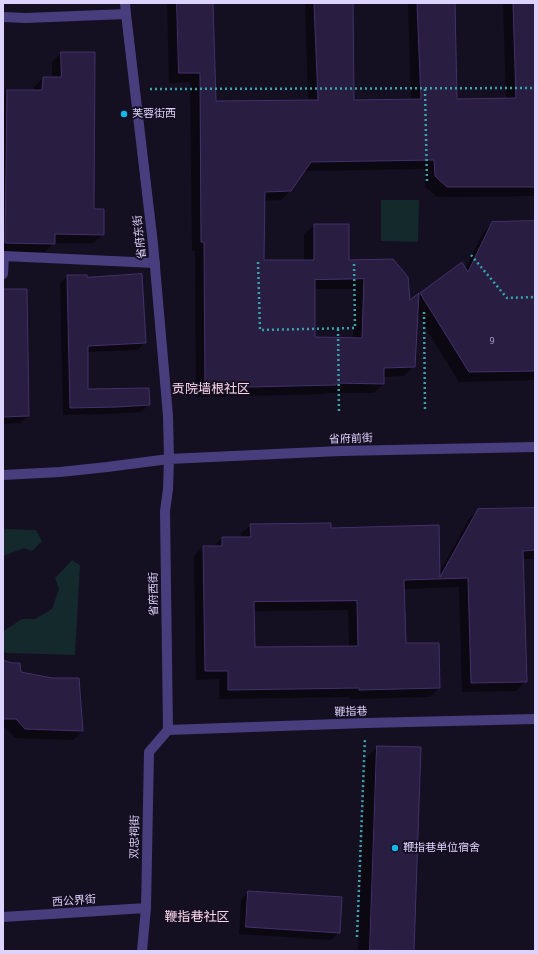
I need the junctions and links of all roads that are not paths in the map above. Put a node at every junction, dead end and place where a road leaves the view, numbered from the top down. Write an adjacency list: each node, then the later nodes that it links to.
1 (125, 3): 2 (street, 省府东街)
2 (126, 14): 3 (street); 4 (street, 省府东街)
3 (3, 17)
4 (155, 263): 5 (street); 7 (street, 省府东街)
5 (3, 274)
6 (535, 447): 7 (street, 省府前街)
7 (168, 459): 8 (street, 省府前街); 10 (street, 省府西街)
8 (3, 475)
9 (535, 719): 10 (street, 鞭指巷)
10 (168, 730): 11 (street, 双忠祠街)
11 (146, 908): 12 (street, 西公界街); 13 (street, 双忠祠街)
12 (3, 918)
13 (142, 951)

